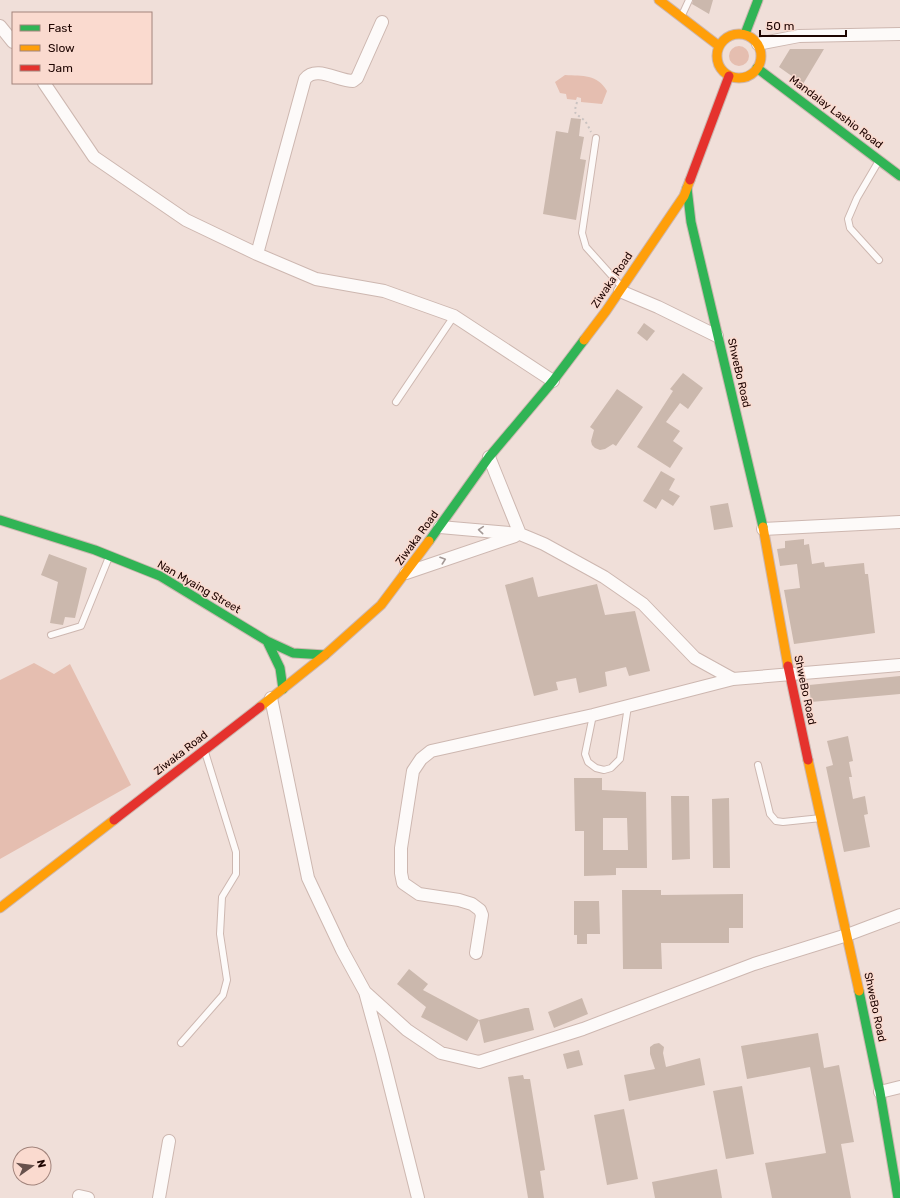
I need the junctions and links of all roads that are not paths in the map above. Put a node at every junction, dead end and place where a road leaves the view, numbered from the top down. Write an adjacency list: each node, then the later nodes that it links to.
1 (659, 0): 4 (main road)
2 (689, 0): 4 (lane)
3 (758, 0): 7 (main road)
4 (682, 18): 11 (main road)
5 (382, 22): 19 (street)
6 (0, 26): 9 (street)
7 (745, 34): 10 (main road); 11 (main road)
8 (900, 34): 10 (street)
9 (12, 41)
10 (758, 44): 12 (main road)
11 (719, 46): 13 (main road)
12 (757, 68): 13 (main road); 16 (main road, Mandalay Lashio Road)
13 (728, 76): 18 (main road, Ziwaka Road)
14 (45, 84): 19 (street)
15 (596, 138): 21 (lane)
16 (880, 160): 17 (main road, Mandalay Lashio Road); 20 (lane)
17 (900, 176)
18 (687, 188): 21 (main road, Ziwaka Road); 23 (main road, ShweBo Road)
19 (257, 254): 22 (street)
20 (879, 260)
21 (621, 289): 23 (street); 24 (main road, Ziwaka Road)
22 (454, 316): 24 (street); 25 (lane)
23 (717, 336): 30 (main road, ShweBo Road)
24 (553, 381): 26 (main road, Ziwaka Road)
25 (396, 402)
26 (489, 457): 29 (main road, Ziwaka Road); 31 (street)
27 (0, 520): 32 (main road, Nan Myaing Street)
28 (900, 522): 30 (street)
29 (440, 527): 31 (street, one-way to 29); 33 (main road, Ziwaka Road)
30 (763, 529): 38 (main road, ShweBo Road)
31 (520, 534): 33 (street, one-way to 31); 39 (street)
32 (109, 557): 34 (lane); 35 (main road, Nan Myaing Street)
33 (406, 573): 36 (main road, Ziwaka Road)
34 (51, 634)
35 (267, 641): 36 (main road, Nan Myaing Street); 40 (main road)
36 (325, 655): 40 (main road, Ziwaka Road)
37 (900, 665): 38 (street)
38 (789, 674): 39 (street); 46 (main road, ShweBo Road)
39 (733, 679): 42 (street)
40 (283, 689): 41 (main road, Ziwaka Road)
41 (271, 698): 44 (main road, Ziwaka Road); 51 (street)
42 (628, 706): 43 (street); 43 (lane)
43 (593, 715): 50 (street)
44 (204, 750): 47 (main road, Ziwaka Road); 52 (lane)
45 (758, 765): 46 (lane)
46 (821, 818): 49 (main road, ShweBo Road)
47 (0, 908)
48 (900, 915): 49 (street)
49 (847, 935): 51 (street); 54 (main road, ShweBo Road)
50 (476, 953)
51 (365, 992): 57 (street)
52 (180, 1043)
53 (900, 1087): 54 (street)
54 (880, 1092): 58 (main road, ShweBo Road)
55 (169, 1141): 56 (street)
56 (158, 1198)
57 (418, 1198)
58 (898, 1198)

